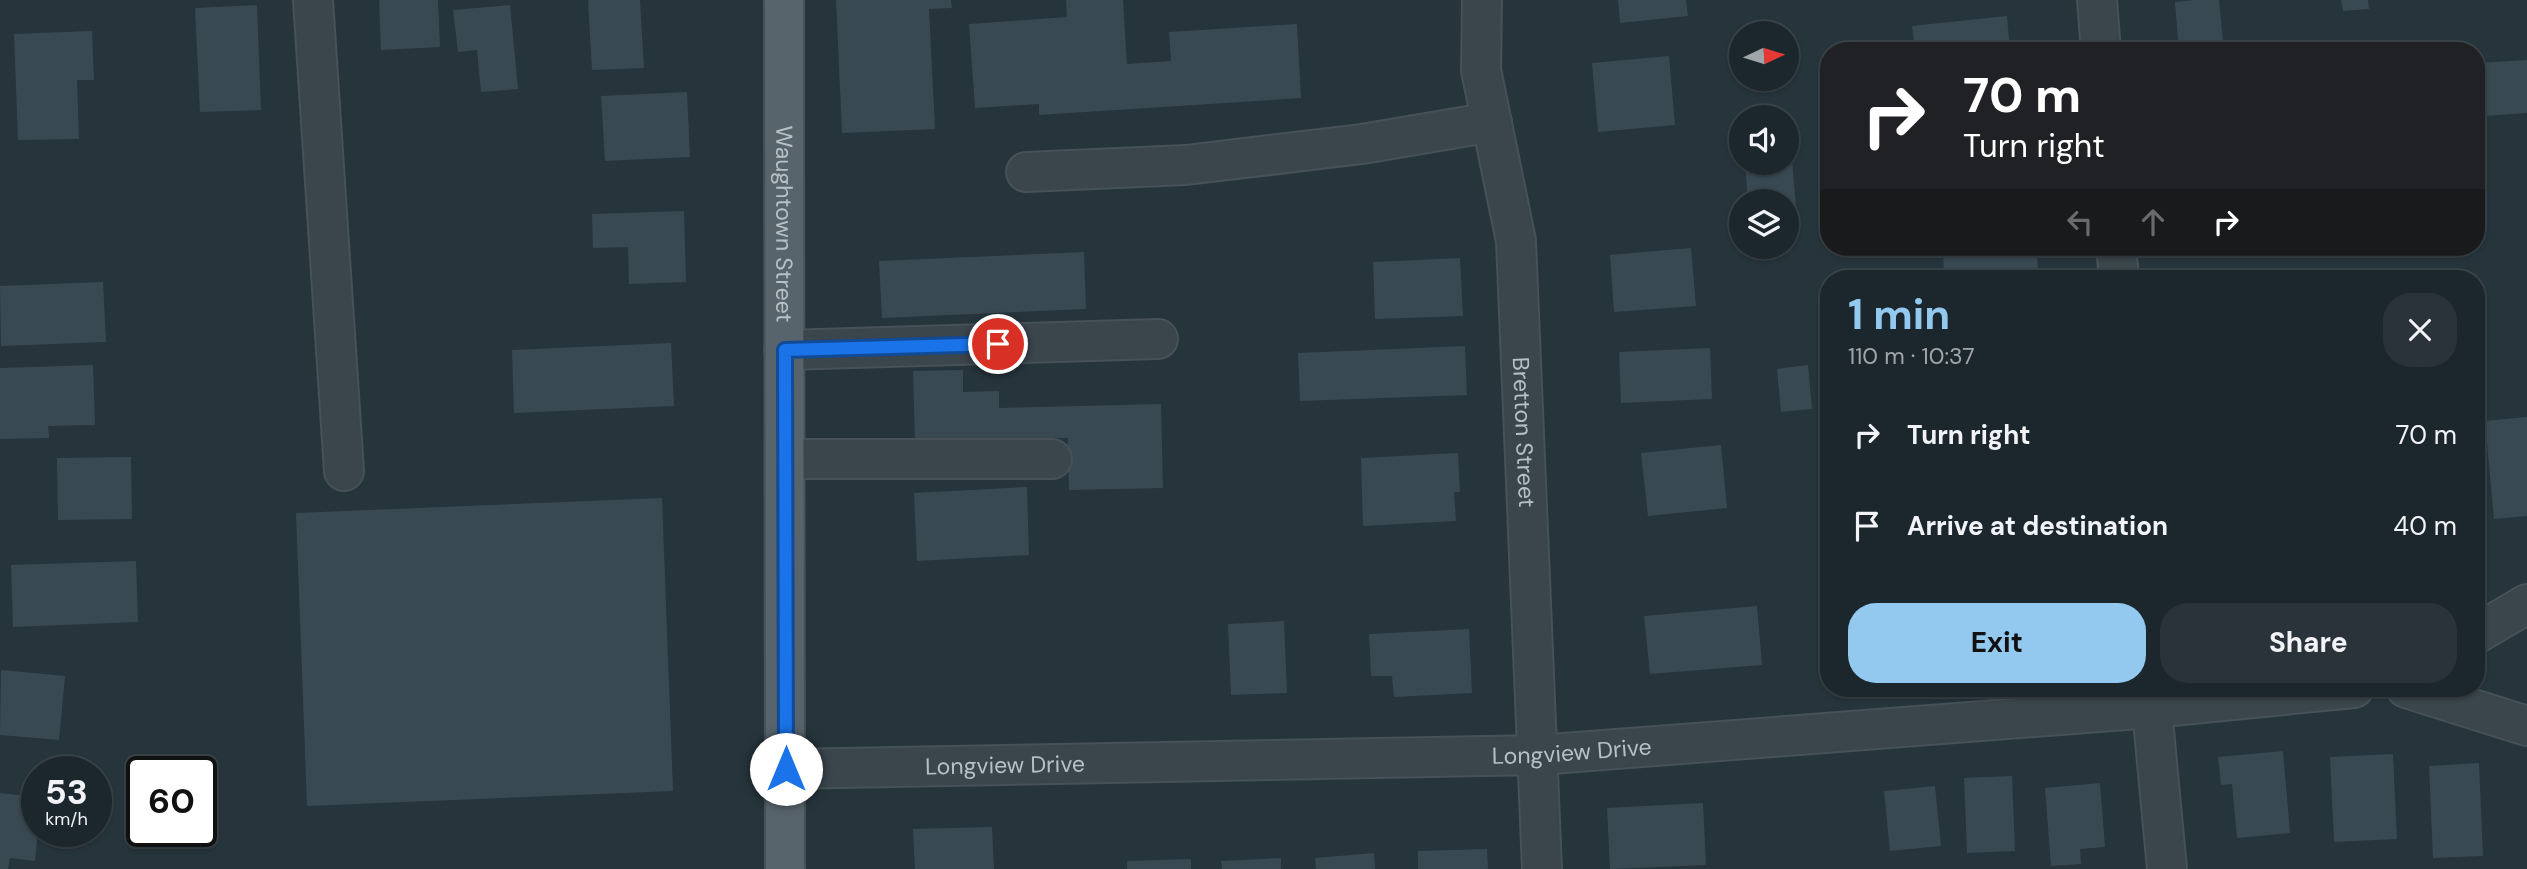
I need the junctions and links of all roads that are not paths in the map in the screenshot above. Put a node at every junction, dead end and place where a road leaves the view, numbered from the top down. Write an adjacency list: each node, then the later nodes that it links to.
1 (313, 0): 12 (street)
2 (784, 0): 9 (main road, Waughtown Street)
3 (1482, 0): 6 (street, Bretton Street)
4 (2097, 0): 5 (street)
5 (2100, 42)
6 (1492, 122): 7 (street); 19 (street, Bretton Street)
7 (1026, 172)
8 (1158, 339): 9 (street)
9 (785, 350): 10 (main road, Waughtown Street)
10 (785, 459): 11 (street); 20 (main road, Waughtown Street)
11 (1052, 459)
12 (344, 471)
13 (2527, 604): 14 (street)
14 (2485, 629)
15 (2171, 697): 17 (street, Longview Drive)
16 (2435, 697): 18 (street)
17 (2151, 698): 19 (street, Longview Drive); 23 (street)
18 (2527, 726)
19 (1538, 755): 20 (street, Longview Drive); 22 (street, Bretton Street)
20 (786, 769): 21 (main road, Waughtown Street)
21 (785, 869)
22 (1542, 869)
23 (2167, 869)

